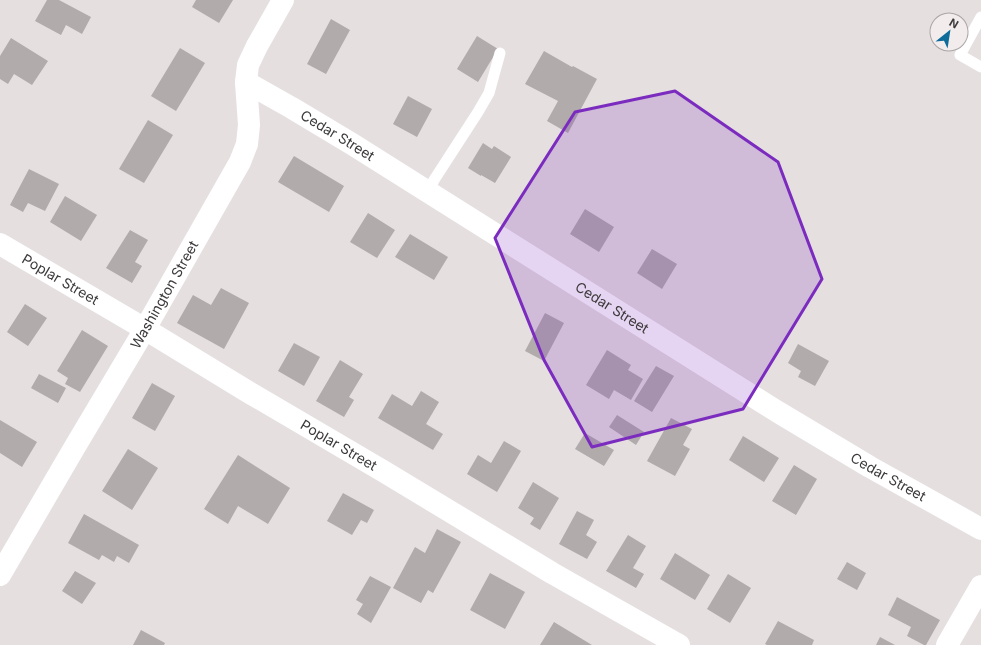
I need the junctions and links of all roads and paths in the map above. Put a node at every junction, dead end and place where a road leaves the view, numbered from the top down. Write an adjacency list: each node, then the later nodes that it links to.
1 (283, 0): 5 (street, Washington Street)
2 (981, 17): 4 (lane)
3 (500, 53): 6 (lane)
4 (981, 67)
5 (246, 82): 6 (street, Cedar Street); 8 (street, Washington Street)
6 (428, 192): 9 (street, Cedar Street)
7 (0, 244): 8 (street, Poplar Street)
8 (145, 330): 10 (street, Washington Street); 12 (street, Poplar Street)
9 (981, 529)
10 (0, 575)
11 (981, 586): 13 (street)
12 (679, 645)
13 (948, 645)

